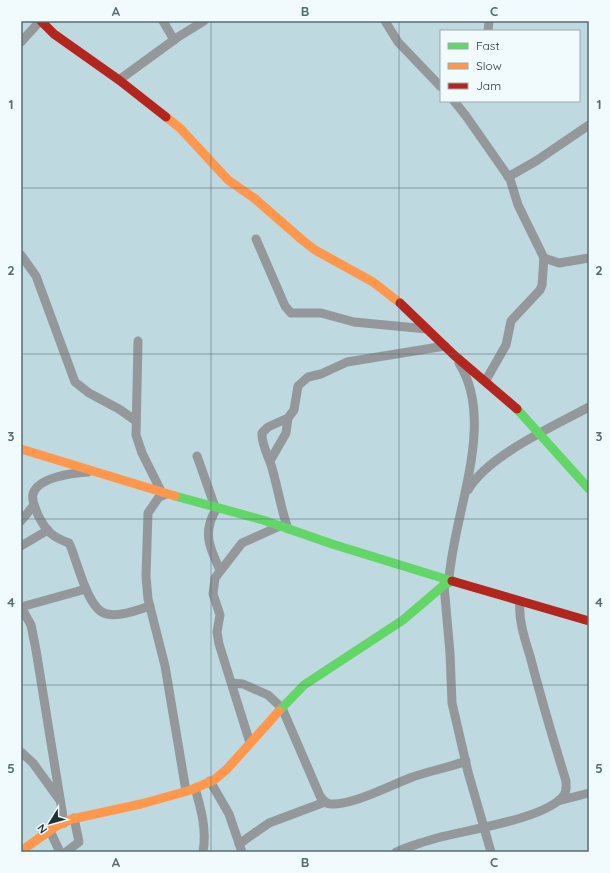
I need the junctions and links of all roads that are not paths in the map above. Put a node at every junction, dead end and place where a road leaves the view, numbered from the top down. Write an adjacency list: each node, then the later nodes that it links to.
1 (41, 21): 6 (street); 8 (street)
2 (163, 21): 5 (street)
3 (204, 21): 5 (street)
4 (385, 21): 7 (street)
5 (174, 40): 8 (street)
6 (21, 42)
7 (438, 77)
8 (119, 80): 16 (street)
9 (455, 102): 11 (street)
10 (589, 126): 11 (street)
11 (508, 177): 14 (street)
12 (256, 239): 16 (street)
13 (21, 254): 23 (street)
14 (544, 258): 15 (street); 20 (street)
15 (589, 258)
16 (428, 329): 18 (street)
17 (138, 341): 23 (street)
18 (445, 346): 19 (street); 22 (street)
19 (454, 355): 20 (street); 31 (street)
20 (486, 380): 24 (street)
21 (589, 407): 24 (street)
22 (288, 418): 27 (street); 27 (street)
23 (136, 421): 30 (street)
24 (540, 434): 29 (street); 31 (street)
25 (21, 449): 28 (street)
26 (198, 456): 33 (street)
27 (270, 461): 35 (street)
28 (96, 472): 30 (street); 32 (street)
29 (589, 489)
30 (164, 493): 33 (street); 42 (street)
31 (466, 495): 39 (street)
32 (34, 505): 34 (street); 36 (street)
33 (216, 508): 35 (street); 38 (street)
34 (21, 521)
35 (284, 527): 38 (street); 39 (street)
36 (48, 530): 37 (street); 40 (street)
37 (21, 546)
38 (220, 570): 45 (street)
39 (448, 582): 41 (street); 46 (street); 49 (street)
40 (86, 589): 42 (street); 43 (street)
41 (520, 602): 44 (street); 54 (street)
42 (150, 606): 51 (street)
43 (21, 607): 53 (street)
44 (589, 621)
45 (232, 683): 46 (street); 47 (street)
46 (282, 708): 47 (street); 55 (street)
47 (250, 743): 50 (street)
48 (21, 752): 53 (street)
49 (466, 761): 55 (street); 58 (street)
50 (210, 781): 51 (street); 60 (street)
51 (190, 789): 56 (street); 64 (street)
52 (589, 793): 54 (street)
53 (60, 800): 57 (street)
54 (558, 801): 58 (street)
55 (325, 802): 60 (street)
56 (74, 818): 57 (street); 63 (street)
57 (64, 823): 59 (street)
58 (484, 828): 65 (street); 66 (street)
59 (50, 831): 61 (street); 62 (street)
60 (241, 848)
61 (21, 851)
62 (60, 852)
63 (66, 852)
64 (203, 852)
65 (396, 852)
66 (491, 852)

